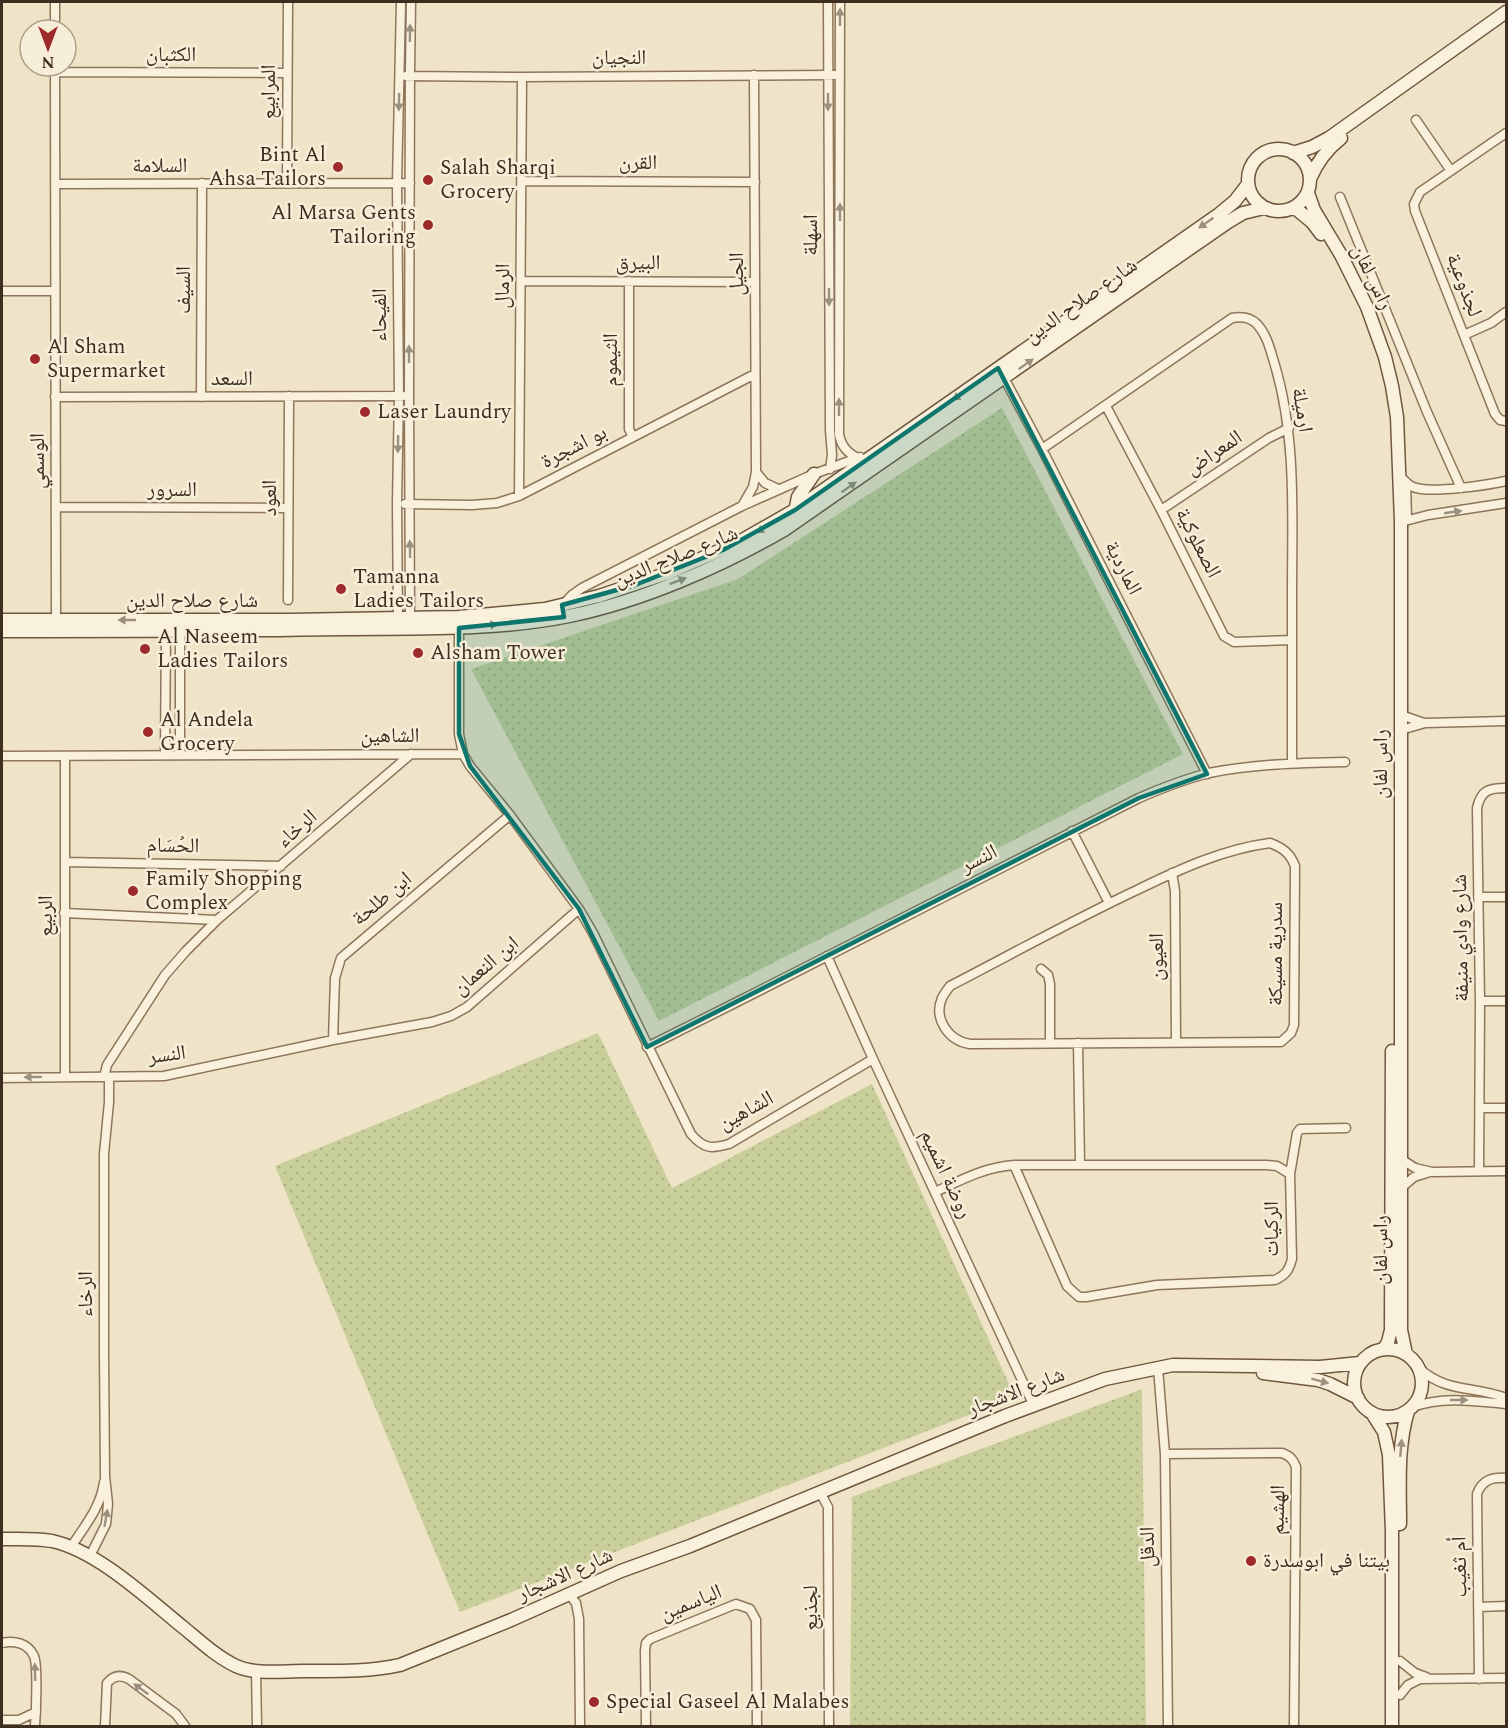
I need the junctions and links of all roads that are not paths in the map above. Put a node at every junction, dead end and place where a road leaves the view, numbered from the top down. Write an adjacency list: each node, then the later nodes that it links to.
1 (55, 2): 8 (street)
2 (288, 2): 11 (street, المرابيع)
3 (401, 2): 12 (street, الفيحاء)
4 (411, 2): 16 (street, الفيحاء, one-way to 4)
5 (828, 2): 14 (street, اسهلة)
6 (840, 2): 15 (street, اسهلة, one-way to 6)
7 (1506, 12): 21 (street)
8 (55, 18)
9 (1506, 22): 23 (street)
10 (78, 69): 11 (street, الكثبان)
11 (287, 73): 27 (street, المرابيع)
12 (399, 75): 16 (street, النجيان); 28 (street, الفيحاء, one-way to 28)
13 (754, 75): 14 (street, النجيان); 17 (street, النجيان); 25 (street, الجيل)
14 (828, 75): 15 (street, النجيان); 57 (street, اسهلة, one-way to 57)
15 (840, 75): 56 (street, اسهلة, one-way to 15)
16 (410, 76): 17 (street, النجيان); 29 (street, الفيحاء)
17 (522, 77): 24 (street, الرمال)
18 (55, 78): 30 (street, الوسمي)
19 (1416, 120): 22 (street)
20 (1506, 133): 22 (street, لجذوعية)
21 (1293, 153): 23 (street); 31 (street)
22 (1451, 171): 42 (street, لجذوعية)
23 (1310, 180): 32 (street)
24 (522, 181): 25 (street, القرن); 36 (street, الرمال)
25 (755, 182): 38 (street, الجيل)
26 (202, 183): 27 (street, السلامة); 30 (street, السلامة); 49 (street, السيف)
27 (287, 183): 28 (street, السلامة)
28 (397, 183): 29 (street, السلامة); 46 (street, الفيحاء)
29 (410, 183): 47 (street, الفيحاء, one-way to 29)
30 (55, 184): 40 (street, الوسمي)
31 (1248, 184): 34 (street); 43 (street, شارع صلاح الدين, one-way to 43)
32 (1308, 193): 35 (street); 60 (street, راس لفان)
33 (1340, 197): 62 (street, راس لفان)
34 (1264, 207): 35 (street); 43 (street, شارع صلاح الدين, one-way to 34)
35 (1295, 207): 134 (street, راس لفان)
36 (521, 281): 37 (street, البيرق); 64 (street, الرمال)
37 (629, 281): 38 (street, البيرق); 53 (street, الثيموم)
38 (755, 282): 44 (street, الجيل)
39 (2, 291): 40 (street)
40 (55, 291): 48 (street, الوسمي)
41 (1506, 312): 42 (street)
42 (1464, 335): 51 (street, لجذوعية)
43 (1001, 373): 54 (street, الماردية); 55 (street, شارع صلاح الدين, one-way to 55); 72 (street, شارع صلاح الدين, one-way to 43)
44 (756, 374): 53 (street, بو اشجرة); 58 (street, الجيل)
45 (289, 396): 46 (street, السعد); 49 (street, السعد); 70 (street, العود)
46 (399, 396): 47 (street, السعد); 66 (street, الفيحاء, one-way to 66)
47 (409, 396): 67 (street, الفيحاء)
48 (56, 397): 49 (street, السعد); 69 (street, الوسمي)
49 (201, 397)
50 (1106, 406): 52 (street, ارميلة); 54 (street, ارميلة); 71 (street, الصعلوكية)
51 (1506, 421)
52 (1289, 428): 71 (street, المعراض); 83 (street, ارميلة)
53 (633, 437): 64 (street, بو اشجرة)
54 (1042, 448): 96 (street, الماردية)
55 (878, 452): 56 (street, شارع صلاح الدين); 72 (street, شارع صلاح الدين)
56 (857, 458): 57 (street, شارع صلاح الدين)
57 (830, 469): 59 (street, شارع صلاح الدين)
58 (756, 472): 63 (street); 68 (street, الجيل)
59 (814, 474): 63 (street, شارع صلاح الدين); 72 (street)
60 (1402, 478): 62 (street); 73 (street, راس لفان)
61 (1506, 481): 62 (street)
62 (1461, 488)
63 (778, 489): 68 (street, شارع صلاح الدين)
64 (519, 496): 67 (street, بو اشجرة)
65 (1506, 503): 73 (street, one-way to 65)
66 (397, 504): 67 (street, بو اشجرة); 77 (street, الفيحاء)
67 (409, 504): 77 (street, الفيحاء, one-way to 67)
68 (742, 506): 75 (street, شارع صلاح الدين)
69 (56, 507): 70 (street, السرور); 79 (street, الوسمي)
70 (288, 508): 74 (street, العود)
71 (1161, 510): 83 (street, الصعلوكية)
72 (800, 513): 75 (street, شارع صلاح الدين)
73 (1404, 520): 84 (street, راس لفان)
74 (288, 600)
75 (563, 611): 78 (street, شارع صلاح الدين)
76 (2, 620): 79 (street, شارع صلاح الدين)
77 (404, 623): 78 (street, شارع صلاح الدين); 81 (street, شارع صلاح الدين)
78 (459, 623): 89 (street)
79 (56, 626): 80 (street, شارع صلاح الدين); 82 (street, شارع صلاح الدين)
80 (166, 626): 81 (street, شارع صلاح الدين); 90 (street)
81 (180, 626): 91 (street)
82 (2, 631)
83 (1292, 640): 95 (street, ارميلة)
84 (1401, 715): 86 (street); 87 (street, راس لفان)
85 (1506, 721): 86 (street)
86 (1425, 723): 87 (street)
87 (1401, 730): 125 (street, راس لفان)
88 (411, 754): 89 (street, الشاهين); 91 (street, الشاهين); 101 (street, الرخاء)
89 (463, 754): 98 (street)
90 (165, 755): 91 (street, الشاهين); 93 (street, الشاهين)
91 (180, 755)
92 (2, 756): 93 (street, الشاهين)
93 (65, 756): 100 (street, الربيع)
94 (1345, 762): 95 (street, النسر)
95 (1292, 763): 96 (street, النسر)
96 (1207, 774): 99 (street, النسر)
97 (1506, 788): 103 (street, شارع وادي منيفة)
98 (510, 815): 106 (street); 113 (street, ابن طلحة)
99 (1072, 831): 105 (street); 109 (street, النسر)
100 (64, 862): 101 (street, الحُسَام); 107 (street, الربيع)
101 (281, 866): 108 (street, الرخاء)
102 (1173, 873): 105 (street, سدرية مسيكة); 114 (street, العيون); 114 (street, سدرية مسيكة)
103 (1478, 897): 104 (street); 111 (street, شارع وادي منيفة)
104 (1506, 897)
105 (1109, 903): 115 (street, سدرية مسيكة)
106 (579, 909): 113 (street, ابن النعمان); 117 (street)
107 (64, 913): 108 (street); 119 (street, الربيع)
108 (217, 920): 120 (street, الرخاء)
109 (828, 956): 117 (street, النسر); 118 (street, روضة اشميم)
110 (1041, 969): 115 (street)
111 (1480, 1001): 112 (street); 122 (street, شارع وادي منيفة)
112 (1506, 1001)
113 (333, 1040): 120 (street, النسر)
114 (1176, 1042): 116 (street, سدرية مسيكة)
115 (1050, 1043): 116 (street, سدرية مسيكة)
116 (1078, 1043): 126 (street)
117 (647, 1047): 118 (street, الشاهين)
118 (873, 1059): 133 (street, روضة اشميم)
119 (65, 1077): 120 (street, النسر); 121 (street, النسر, one-way to 121)
120 (107, 1077): 146 (street, الرخاء)
121 (2, 1078)
122 (1479, 1108): 123 (street); 128 (street, شارع وادي منيفة)
123 (1506, 1108)
124 (1346, 1128): 131 (street)
125 (1401, 1159): 130 (street); 132 (street, راس لفان)
126 (1080, 1164): 127 (street, الركيات); 131 (street, الركيات)
127 (1014, 1165): 131 (street, الركيات); 133 (street, الركيات)
128 (1479, 1171): 129 (street); 130 (street)
129 (1506, 1171)
130 (1432, 1172): 132 (street)
131 (1290, 1174)
132 (1400, 1190): 135 (street, راس لفان)
133 (935, 1192): 142 (street, روضة اشميم)
134 (1384, 1349): 135 (street); 136 (street)
135 (1406, 1354): 138 (street)
136 (1360, 1363): 137 (street, شارع الاشجار); 139 (street)
137 (1158, 1368): 139 (street, شارع الاشجار, one-way to 139); 142 (street, شارع الاشجار); 145 (street, الدقل)
138 (1419, 1368): 140 (street); 143 (street)
139 (1358, 1398): 144 (street)
140 (1506, 1398)
141 (1506, 1404): 143 (street, one-way to 141)
142 (1034, 1406): 148 (street, شارع الاشجار)
143 (1410, 1409): 144 (street); 156 (street, one-way to 143)
144 (1372, 1413): 175 (street)
145 (1165, 1454): 173 (street, الدقل); 174 (street, الهشيم)
146 (105, 1476): 150 (street, الرخاء); 151 (street, الرخاء, one-way to 146)
147 (1506, 1478): 154 (street, أم ثغيب)
148 (820, 1492): 152 (street, شارع الاشجار); 172 (street, لجذيع)
149 (2, 1539): 150 (street, شارع الاشجار)
150 (71, 1547): 151 (street, شارع الاشجار)
151 (90, 1556): 157 (street, شارع الاشجار)
152 (569, 1594): 157 (street, شارع الاشجار); 169 (street)
153 (1506, 1606): 154 (street)
154 (1478, 1607): 159 (street, أم ثغيب)
155 (2, 1643): 162 (street, one-way to 155)
156 (1400, 1661): 158 (street); 161 (street)
157 (256, 1671): 168 (street)
158 (1427, 1678): 159 (street); 161 (street)
159 (1479, 1678): 160 (street)
160 (1506, 1678)
161 (1400, 1695): 176 (street)
162 (36, 1712): 164 (street); 165 (street)
163 (2, 1720): 164 (street)
164 (19, 1720): 165 (street)
165 (34, 1726)
166 (105, 1726): 167 (street, one-way to 166)
167 (185, 1726)
168 (257, 1726)
169 (580, 1726)
170 (646, 1726): 171 (street, الياسمين)
171 (758, 1726)
172 (829, 1726)
173 (1168, 1726)
174 (1294, 1726)
175 (1392, 1726)
176 (1400, 1726)

